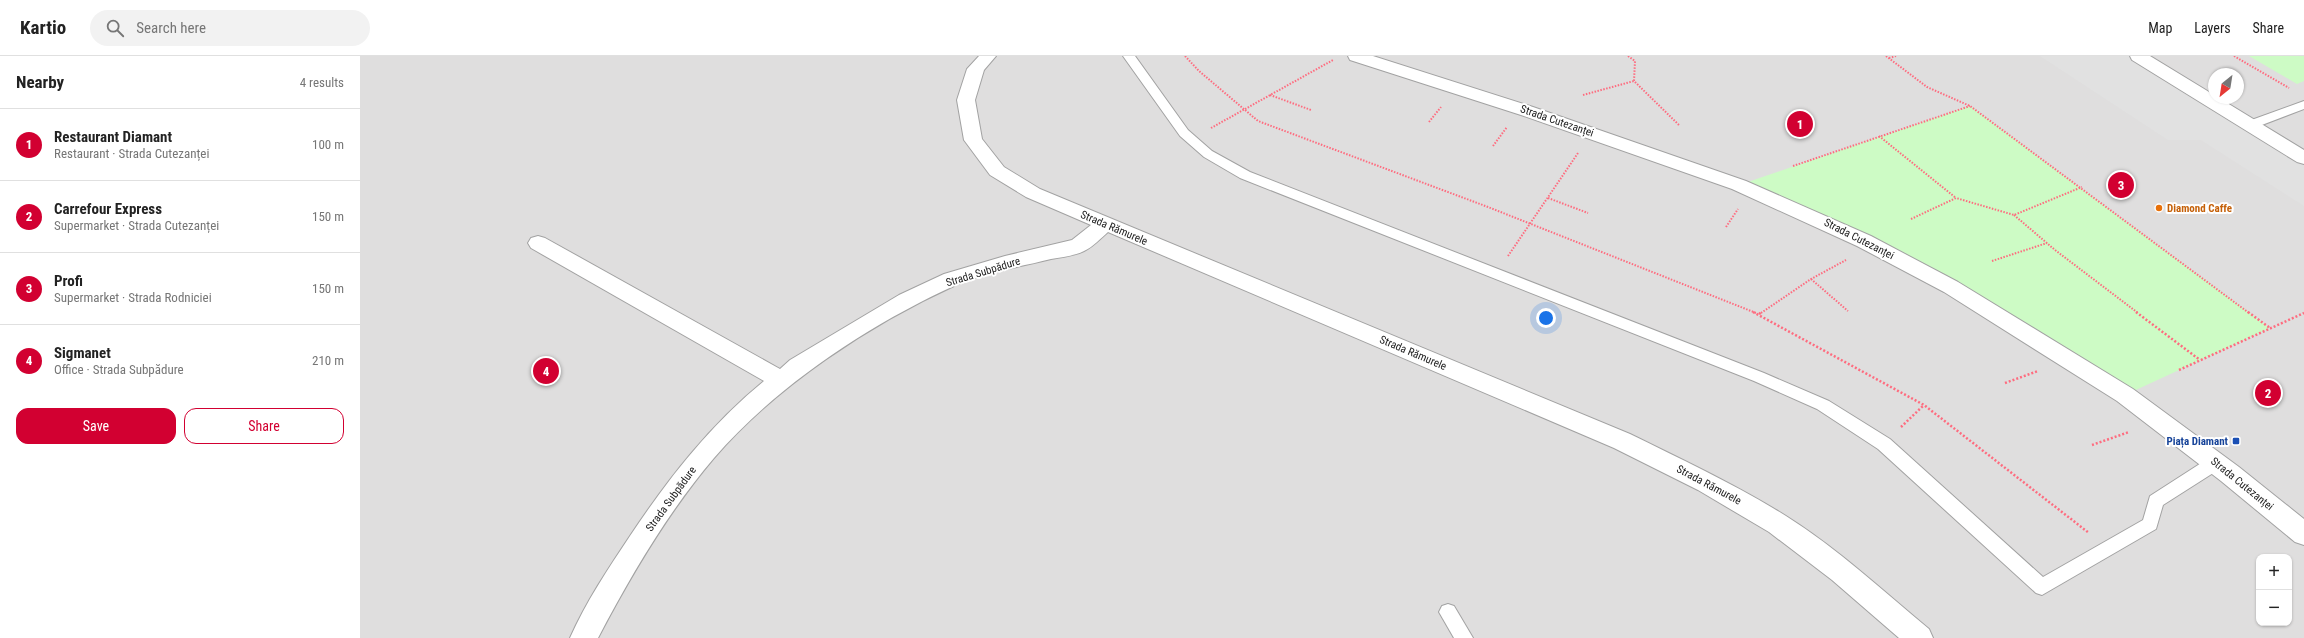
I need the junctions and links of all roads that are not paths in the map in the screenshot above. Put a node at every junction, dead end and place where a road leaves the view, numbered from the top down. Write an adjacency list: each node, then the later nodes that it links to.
1 (988, 56): 8 (street, Strada Rămurele)
2 (1129, 56): 11 (lane)
3 (1356, 56): 11 (street, Strada Cutezanței)
4 (2138, 56): 6 (street)
5 (2304, 105): 6 (lane)
6 (2250, 125): 7 (street)
7 (2304, 158)
8 (1106, 224): 10 (street, Strada Subpădure); 16 (street, Strada Rămurele)
9 (538, 244): 10 (street)
10 (782, 380): 14 (street, Strada Subpădure)
11 (2216, 463): 12 (street, Strada Cutezanței)
12 (2304, 534)
13 (1448, 612): 15 (lane)
14 (584, 638)
15 (1464, 638)
16 (1918, 638)

